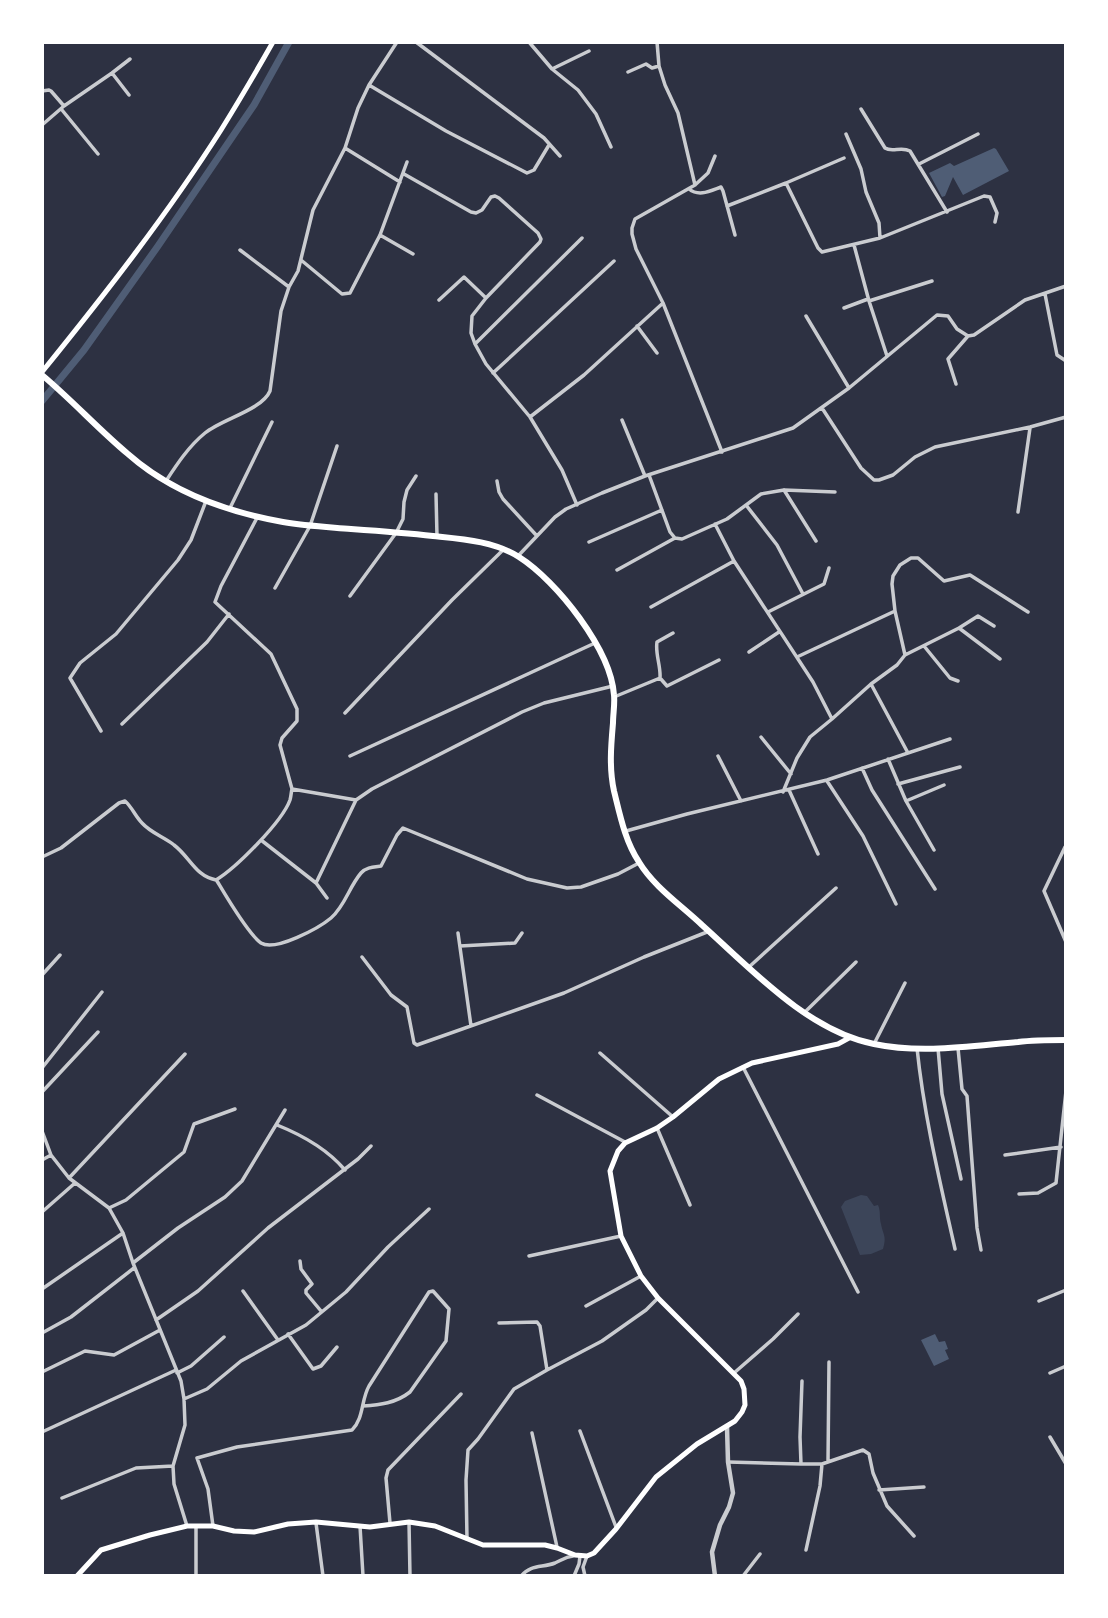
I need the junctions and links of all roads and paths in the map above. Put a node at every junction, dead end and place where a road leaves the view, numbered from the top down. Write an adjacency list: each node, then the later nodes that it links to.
1 (273, 42): 64 (main road)
2 (397, 42): 13 (street)
3 (416, 42): 21 (street)
4 (539, 42): 6 (street)
5 (656, 42): 9 (street)
6 (531, 44): 10 (street)
7 (590, 51): 10 (street)
8 (130, 59): 12 (street)
9 (659, 66): 11 (street); 33 (street)
10 (552, 69): 22 (street)
11 (628, 72)
12 (113, 73): 15 (street); 16 (street)
13 (369, 85): 21 (street); 23 (street)
14 (42, 91): 16 (street)
15 (129, 95)
16 (63, 108): 18 (street); 24 (street)
17 (861, 109): 29 (street)
18 (42, 125)
19 (846, 134): 41 (street)
20 (978, 134): 29 (street)
21 (549, 145): 25 (street)
22 (611, 147)
23 (345, 148): 31 (street); 45 (street)
24 (98, 154)
25 (560, 156)
26 (715, 156): 33 (street)
27 (844, 158): 32 (street)
28 (407, 162): 30 (street)
29 (919, 164): 36 (street)
30 (404, 174): 31 (street); 51 (street)
31 (400, 182): 38 (street)
32 (786, 183): 35 (street); 42 (street)
33 (695, 186): 34 (street)
34 (689, 189): 35 (street); 54 (street)
35 (727, 206): 39 (street)
36 (947, 212): 37 (street); 41 (street)
37 (995, 222)
38 (380, 235): 44 (street); 45 (street)
39 (734, 235)
40 (582, 237): 59 (street)
41 (880, 238): 42 (street)
42 (854, 245): 53 (street)
43 (240, 250): 49 (street)
44 (413, 254)
45 (301, 260): 49 (street)
46 (614, 261): 63 (street)
47 (932, 281): 53 (street)
48 (1066, 286): 50 (street)
49 (289, 287): 77 (street)
50 (1045, 294): 58 (street); 62 (street)
51 (486, 298): 52 (street); 59 (street)
52 (439, 300)
53 (868, 300): 55 (street); 61 (street)
54 (663, 303): 57 (street); 74 (street)
55 (845, 307)
56 (806, 316): 66 (street)
57 (637, 326): 60 (street); 68 (street)
58 (968, 337): 61 (street); 65 (street)
59 (475, 344): 63 (street)
60 (657, 354)
61 (887, 356): 66 (street)
62 (1066, 361)
63 (493, 373): 68 (street)
64 (44, 377): 77 (main road)
65 (956, 384)
66 (849, 388): 67 (street)
67 (822, 408): 72 (street); 74 (street)
68 (530, 417): 83 (street)
69 (1066, 417): 72 (street)
70 (622, 420): 76 (street)
71 (272, 422): 85 (street)
72 (1030, 427): 87 (street)
73 (337, 446): 90 (street)
74 (722, 452): 76 (street)
75 (416, 476): 91 (street)
76 (647, 476): 83 (street); 86 (street)
77 (166, 481): 82 (main road)
78 (497, 481): 93 (street)
79 (783, 490): 80 (street); 84 (street); 95 (street)
80 (835, 492)
81 (436, 495): 92 (street)
82 (206, 501): 85 (main road); 129 (street)
83 (577, 505): 93 (street)
84 (746, 505): 89 (street); 103 (street)
85 (229, 508): 88 (main road)
86 (662, 510): 94 (street); 96 (street)
87 (1018, 512)
88 (258, 516): 90 (main road); 109 (street)
89 (715, 524): 94 (street); 99 (street)
90 (310, 526): 91 (main road); 102 (street)
91 (396, 533): 92 (main road); 104 (street)
92 (437, 536): 97 (main road)
93 (537, 536): 98 (street)
94 (675, 538): 101 (street)
95 (816, 541)
96 (589, 542)
97 (503, 550): 98 (main road); 126 (street)
98 (517, 556): 114 (main road)
99 (734, 561): 105 (street); 107 (street)
100 (829, 568): 103 (street)
101 (617, 570)
102 (275, 588)
103 (803, 594): 107 (street)
104 (350, 596)
105 (651, 607)
106 (895, 611): 108 (street); 117 (street); 118 (street)
107 (768, 612): 112 (street)
108 (1028, 612)
109 (229, 614): 128 (street); 142 (street)
110 (994, 626): 111 (street)
111 (959, 628): 115 (street); 119 (street)
112 (780, 631): 116 (street); 118 (street)
113 (673, 633): 121 (street)
114 (595, 643): 124 (main road); 133 (street)
115 (924, 646): 117 (street); 122 (street)
116 (750, 652)
117 (905, 655): 123 (street)
118 (797, 657): 127 (street)
119 (1000, 659)
120 (719, 660): 121 (street)
121 (660, 678): 125 (street)
122 (958, 681)
123 (871, 684): 127 (street); 132 (street)
124 (612, 686): 125 (main road); 144 (street)
125 (614, 697): 147 (main road)
126 (345, 713)
127 (832, 719): 138 (street)
128 (122, 724)
129 (101, 731)
130 (761, 737): 138 (street)
131 (950, 739): 132 (street)
132 (908, 753): 135 (street)
133 (350, 756)
134 (718, 756): 145 (street)
135 (888, 759): 137 (street); 140 (street)
136 (960, 767): 140 (street)
137 (862, 768): 139 (street); 157 (street)
138 (792, 775): 143 (street)
139 (827, 780): 143 (street); 159 (street)
140 (898, 784): 146 (street)
141 (944, 785): 146 (street)
142 (292, 789): 144 (street); 148 (street)
143 (786, 791): 145 (street); 151 (street)
144 (356, 800): 155 (street)
145 (741, 801): 147 (street)
146 (906, 801): 150 (street)
147 (625, 832): 153 (main road)
148 (261, 840): 154 (street); 155 (street)
149 (1065, 846): 163 (street)
150 (934, 850)
151 (818, 854)
152 (42, 857): 154 (street)
153 (639, 863): 154 (street); 160 (main road)
154 (216, 880)
155 (316, 883): 158 (street)
156 (836, 888): 168 (street)
157 (935, 889)
158 (327, 898)
159 (896, 904)
160 (709, 931): 168 (main road); 173 (street)
161 (458, 933): 164 (street)
162 (522, 933): 164 (street)
163 (1066, 942)
164 (460, 946): 173 (street)
165 (60, 955): 169 (street)
166 (362, 957): 173 (street)
167 (856, 962): 172 (street)
168 (749, 967): 172 (main road)
169 (42, 975)
170 (905, 984): 177 (street)
171 (102, 992): 184 (street)
172 (804, 1013): 175 (main road)
173 (471, 1027)
174 (98, 1032): 186 (street)
175 (849, 1038): 177 (main road); 183 (main road)
176 (1066, 1040): 178 (main road)
177 (874, 1044): 179 (main road)
178 (957, 1047): 180 (main road); 212 (street)
179 (917, 1048): 180 (main road); 211 (street)
180 (938, 1048): 202 (street)
181 (600, 1053): 190 (street)
182 (185, 1054): 201 (street)
183 (743, 1066): 190 (main road); 220 (street)
184 (42, 1068)
185 (1066, 1091): 196 (street)
186 (42, 1092)
187 (537, 1095): 194 (street)
188 (234, 1109): 206 (street)
189 (285, 1110): 191 (street)
190 (673, 1117): 192 (main road)
191 (277, 1125): 200 (street); 215 (street)
192 (657, 1128): 194 (main road); 205 (street)
193 (42, 1130): 197 (street)
194 (625, 1143): 210 (main road)
195 (371, 1146): 200 (street)
196 (1060, 1147): 198 (street); 204 (street)
197 (51, 1155): 199 (street); 201 (street)
198 (1005, 1155)
199 (42, 1160)
200 (345, 1170): 226 (street)
201 (69, 1178): 203 (street)
202 (961, 1179)
203 (75, 1183): 206 (street); 208 (street)
204 (1019, 1194)
205 (691, 1205)
206 (109, 1208): 209 (street)
207 (429, 1209): 224 (street)
208 (42, 1212)
209 (124, 1233): 215 (street); 217 (street)
210 (621, 1236): 213 (street); 216 (main road)
211 (955, 1248)
212 (981, 1250)
213 (529, 1256)
214 (300, 1261): 224 (street)
215 (134, 1265): 226 (street); 229 (street)
216 (641, 1276): 221 (main road); 223 (street)
217 (42, 1289)
218 (1066, 1290): 222 (street)
219 (243, 1291): 232 (street)
220 (858, 1293)
221 (658, 1298): 236 (street); 239 (main road)
222 (1039, 1301)
223 (586, 1306)
224 (321, 1312): 230 (street)
225 (798, 1314): 239 (street)
226 (156, 1320): 228 (street)
227 (499, 1324): 236 (street)
228 (160, 1330): 237 (street); 238 (street)
229 (42, 1333)
230 (288, 1334): 232 (street); 233 (street)
231 (223, 1337): 237 (street)
232 (278, 1340): 243 (street)
233 (337, 1347)
234 (829, 1362): 251 (street)
235 (1066, 1366): 240 (street)
236 (547, 1370): 268 (street)
237 (177, 1371): 243 (street); 247 (street)
238 (42, 1372)
239 (734, 1373): 245 (main road)
240 (1050, 1373)
241 (802, 1381): 252 (street)
242 (461, 1394): 261 (street)
243 (184, 1399): 255 (street)
244 (363, 1406): 244 (street); 264 (street)
245 (727, 1427): 250 (street); 266 (main road)
246 (580, 1431): 266 (street)
247 (42, 1432)
248 (532, 1433): 269 (street)
249 (1050, 1437): 254 (street)
250 (728, 1462): 252 (street); 281 (street)
251 (828, 1462): 253 (street); 257 (street)
252 (801, 1464): 253 (street)
253 (822, 1464): 270 (street)
254 (1066, 1464)
255 (173, 1466): 258 (street); 262 (street)
256 (924, 1487): 257 (street)
257 (879, 1490): 267 (street)
258 (62, 1498)
259 (316, 1522): 264 (main road); 265 (main road); 275 (street)
260 (409, 1522): 261 (main road); 268 (main road); 277 (street)
261 (390, 1524): 265 (main road)
262 (187, 1526): 263 (main road); 273 (main road)
263 (197, 1526): 264 (main road); 274 (street)
264 (213, 1526)
265 (360, 1526): 276 (street)
266 (616, 1530): 272 (main road)
267 (914, 1536)
268 (467, 1539): 269 (main road)
269 (557, 1548): 272 (main road)
270 (806, 1550)
271 (760, 1554): 282 (street)
272 (580, 1556): 278 (street); 279 (street); 280 (street)
273 (80, 1574)
274 (195, 1576)
275 (323, 1576)
276 (363, 1576)
277 (410, 1576)
278 (521, 1576)
279 (574, 1576)
280 (585, 1576)
281 (715, 1576)
282 (743, 1576)

